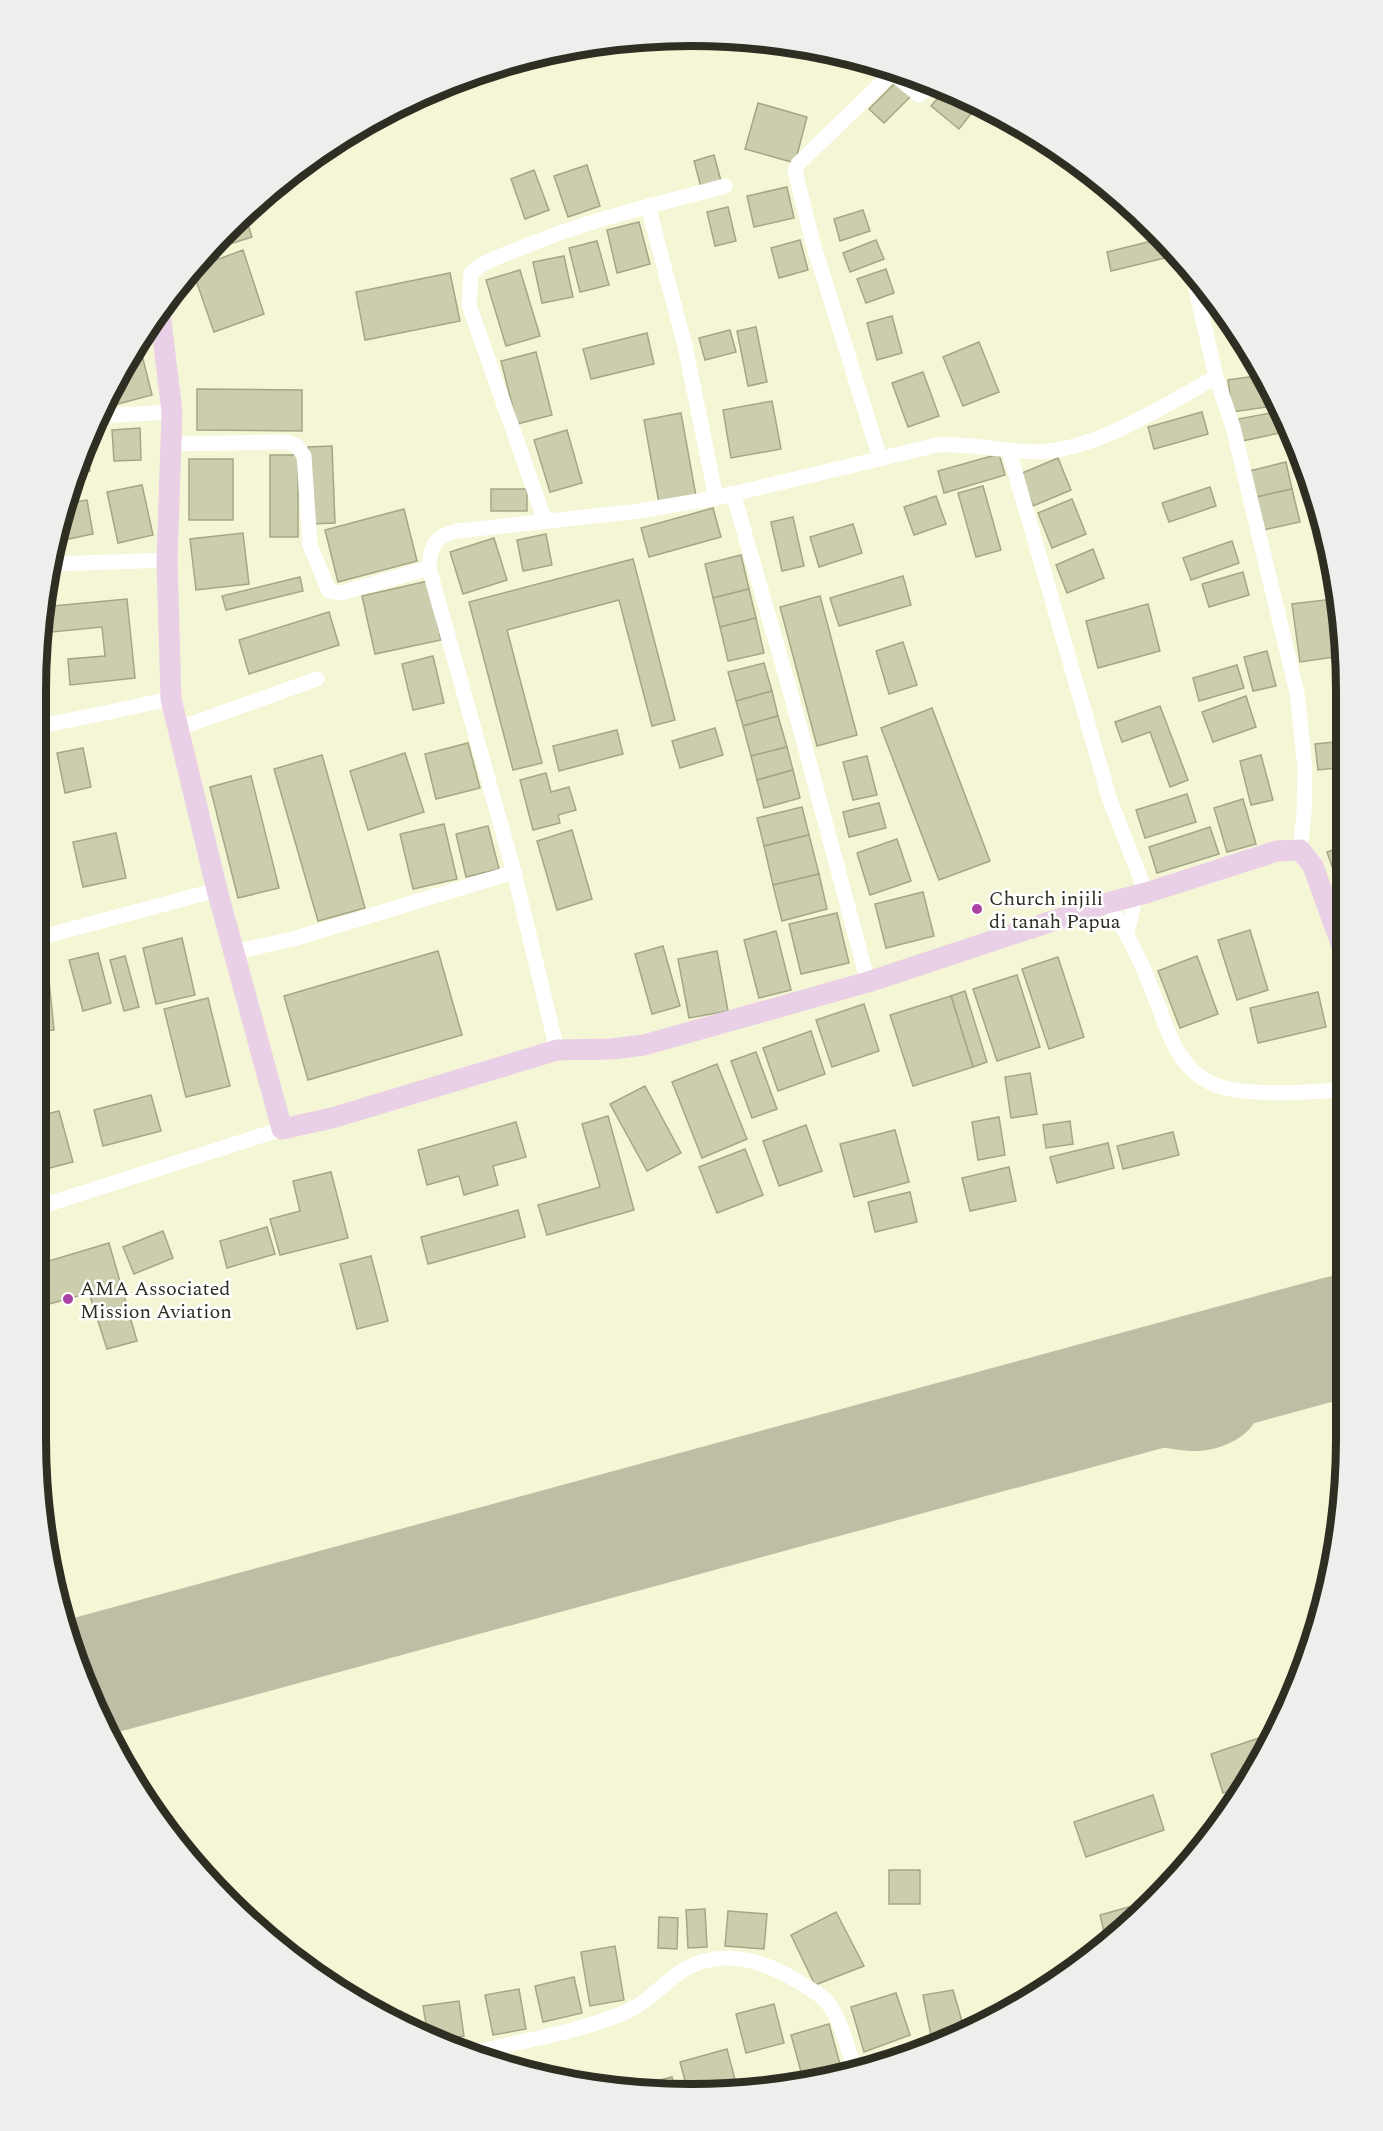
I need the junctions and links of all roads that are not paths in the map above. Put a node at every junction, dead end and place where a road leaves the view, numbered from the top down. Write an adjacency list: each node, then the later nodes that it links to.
1 (888, 77): 13 (street)
2 (904, 83): 3 (street)
3 (924, 91)
4 (725, 186): 5 (street)
5 (648, 206): 15 (street); 16 (street)
6 (1196, 291): 8 (street)
7 (161, 324): 9 (street)
8 (1216, 377): 12 (street); 24 (street)
9 (172, 412): 10 (street); 11 (street)
10 (109, 415)
11 (171, 444): 17 (street); 19 (street)
12 (1009, 451): 13 (street); 27 (street)
13 (880, 458): 14 (street)
14 (733, 493): 15 (street); 33 (street)
15 (716, 498): 16 (street)
16 (545, 521): 19 (street)
17 (167, 560): 18 (street); 21 (street)
18 (59, 564)
19 (429, 568): 25 (street)
20 (317, 679): 23 (street)
21 (171, 699): 22 (street); 23 (street)
22 (46, 725)
23 (177, 729): 26 (street)
24 (1300, 850): 27 (street); 29 (street)
25 (514, 872): 32 (street); 34 (street)
26 (217, 890): 31 (street); 32 (street)
27 (1141, 894): 28 (street); 30 (street)
28 (1107, 903): 30 (street); 33 (street)
29 (1336, 930)
30 (1127, 933): 35 (street)
31 (46, 936)
32 (235, 952): 36 (street)
33 (868, 982): 34 (street)
34 (557, 1050): 36 (street)
35 (1336, 1089)
36 (282, 1129): 37 (street)
37 (46, 1205)
38 (484, 2050): 39 (street)
39 (852, 2064)

